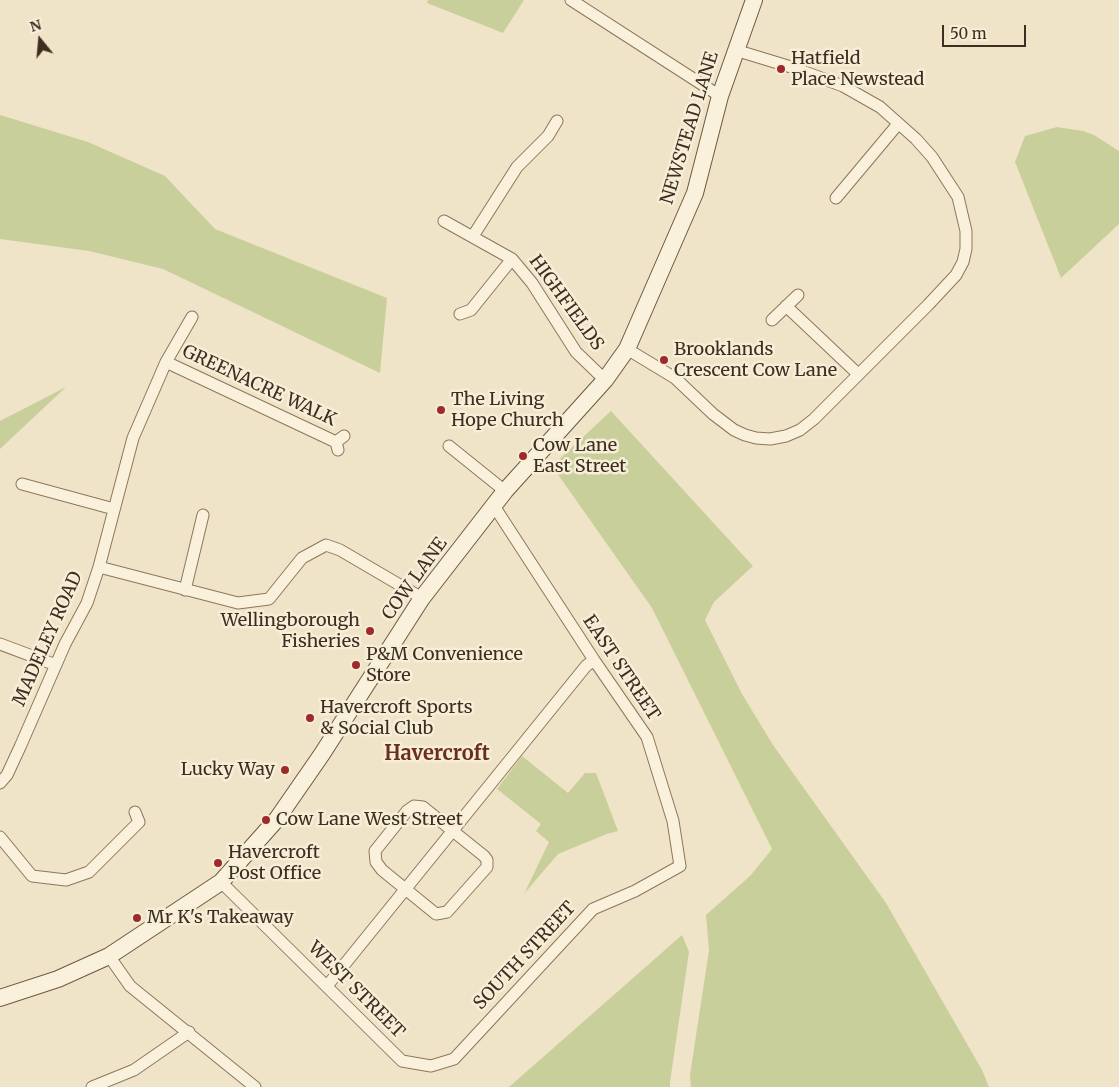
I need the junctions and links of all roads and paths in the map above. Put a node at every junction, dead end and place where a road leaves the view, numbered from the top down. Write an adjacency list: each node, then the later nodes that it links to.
1 (572, 0): 4 (street)
2 (754, 0): 3 (main road, NEWSTEAD LANE)
3 (735, 50): 4 (main road, NEWSTEAD LANE); 6 (street)
4 (720, 96): 16 (main road, NEWSTEAD LANE)
5 (557, 121): 9 (street)
6 (898, 124): 7 (street); 18 (street)
7 (836, 198)
8 (444, 221): 9 (street, HIGHFIELDS)
9 (473, 236): 10 (street, HIGHFIELDS)
10 (512, 259): 13 (street); 19 (street, HIGHFIELDS)
11 (798, 295): 12 (street)
12 (786, 306): 15 (street); 18 (street)
13 (460, 314)
14 (192, 317): 17 (street)
15 (772, 320)
16 (627, 349): 18 (street); 19 (main road, COW LANE)
17 (166, 362): 20 (street, GREENACRE WALK); 25 (street)
18 (858, 374)
19 (605, 380): 23 (main road, COW LANE)
20 (339, 442)
21 (449, 446): 23 (street)
22 (22, 484): 25 (street)
23 (505, 491): 24 (main road, COW LANE)
24 (494, 506): 29 (main road, COW LANE); 31 (street, EAST STREET)
25 (114, 509): 27 (street)
26 (205, 513): 28 (street)
27 (99, 567): 28 (street, MADELEY ROAD); 32 (street, MADELEY ROAD)
28 (185, 590): 29 (street, MADELEY ROAD)
29 (422, 598): 38 (main road, COW LANE)
30 (0, 644): 32 (street)
31 (594, 660): 35 (street); 37 (street, EAST STREET)
32 (56, 665): 33 (street, MADELEY ROAD)
33 (0, 783)
34 (135, 812): 36 (street)
35 (454, 831): 39 (street); 39 (street); 39 (street)
36 (0, 837)
37 (680, 866): 44 (street, SOUTH STREET)
38 (222, 882): 40 (main road, COW LANE); 41 (street, WEST STREET)
39 (406, 889): 41 (street)
40 (109, 956): 42 (main road, COW LANE); 43 (street)
41 (327, 986): 44 (street, WEST STREET)
42 (0, 998)
43 (189, 1032): 45 (street); 46 (street)
44 (431, 1066)
45 (92, 1087)
46 (254, 1087)

